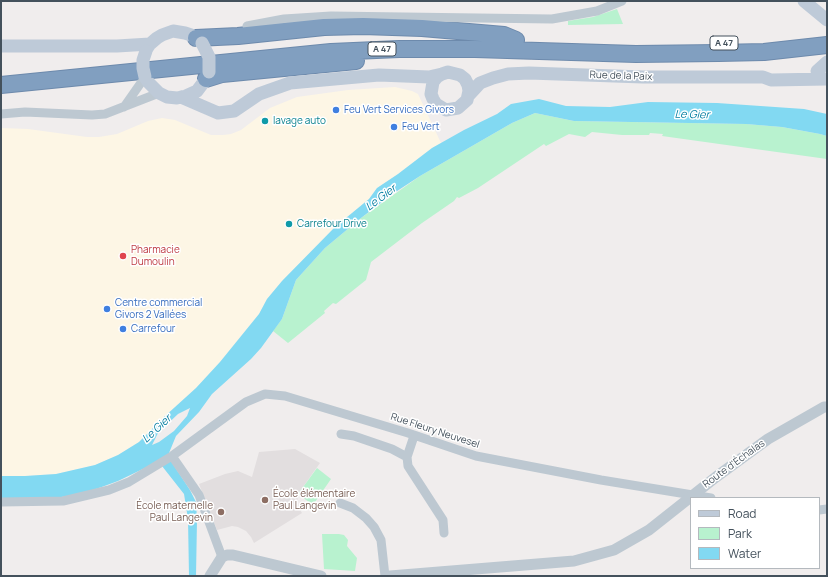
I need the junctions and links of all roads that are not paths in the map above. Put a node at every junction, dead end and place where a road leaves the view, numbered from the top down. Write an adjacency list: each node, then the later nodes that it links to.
1 (622, 1): 4 (street)
2 (804, 1): 3 (main road)
3 (827, 20)
4 (247, 26)
5 (827, 34): 7 (highway, A 47)
6 (199, 40): 7 (highway); 12 (main road); 20 (main road, bridge)
7 (516, 40): 15 (highway, A 47)
8 (827, 45): 11 (highway, A 47)
9 (1, 46): 10 (main road)
10 (117, 46): 12 (main road); 12 (main road)
11 (475, 49): 20 (highway); 24 (highway, A 47)
12 (143, 52): 17 (main road, bridge)
13 (827, 62): 14 (main road)
14 (822, 70): 18 (main road, Rue de la Paix)
15 (1, 74)
16 (442, 74): 19 (main road); 22 (main road); 26 (main road)
17 (145, 77): 25 (main road); 29 (street)
18 (763, 77): 21 (main road, Rue de la Paix); 23 (main road, Rue de la Paix)
19 (410, 78): 26 (main road); 30 (main road)
20 (206, 79): 28 (main road); 30 (main road)
21 (827, 79)
22 (465, 80): 23 (main road); 27 (main road)
23 (480, 83): 27 (main road, Rue de la Paix)
24 (1, 85)
25 (159, 93): 28 (main road); 29 (street)
26 (431, 94): 27 (main road)
27 (468, 96)
28 (181, 98): 30 (main road)
29 (124, 107): 31 (street)
30 (207, 109)
31 (1, 114)
32 (827, 407): 37 (street, Route d'Échalas)
33 (341, 434): 36 (street)
34 (414, 436): 35 (street, Rue Fleury Neuvesel); 36 (street); 37 (street, Rue Fleury Neuvesel)
35 (172, 456): 39 (street, Rue Fleury Neuvesel); 42 (street)
36 (407, 457): 41 (street)
37 (692, 495): 38 (street, Rue Fleury Neuvesel); 46 (street, Route d'Échalas)
38 (705, 497)
39 (1, 502)
40 (340, 503): 45 (street)
41 (444, 533)
42 (222, 557): 43 (street); 44 (street)
43 (210, 576)
44 (321, 576)
45 (385, 576)
46 (390, 576)

